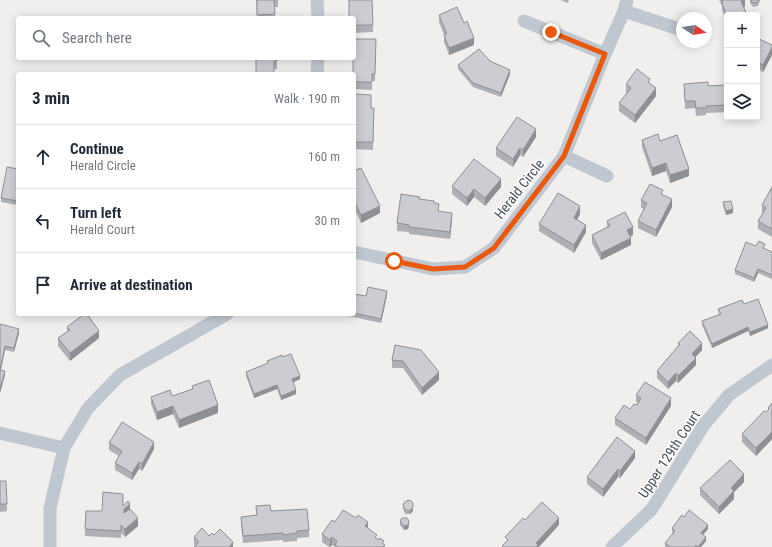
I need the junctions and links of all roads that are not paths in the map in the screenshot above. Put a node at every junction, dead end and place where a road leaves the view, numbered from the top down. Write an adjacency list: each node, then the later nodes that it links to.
1 (317, 0): 3 (street)
2 (626, 5): 5 (street, Herald Circle); 6 (street, Herald Circle)
3 (318, 16)
4 (524, 21): 6 (street)
5 (676, 27)
6 (605, 54): 9 (street, Herald Circle)
7 (318, 60): 8 (street)
8 (317, 72)
9 (564, 156): 10 (street); 11 (street, Herald Circle)
10 (607, 176)
11 (356, 252)
12 (223, 316): 15 (street)
13 (772, 365): 17 (street, Upper 129th Court)
14 (0, 433): 15 (street)
15 (64, 448): 16 (street)
16 (50, 547)
17 (612, 547)

